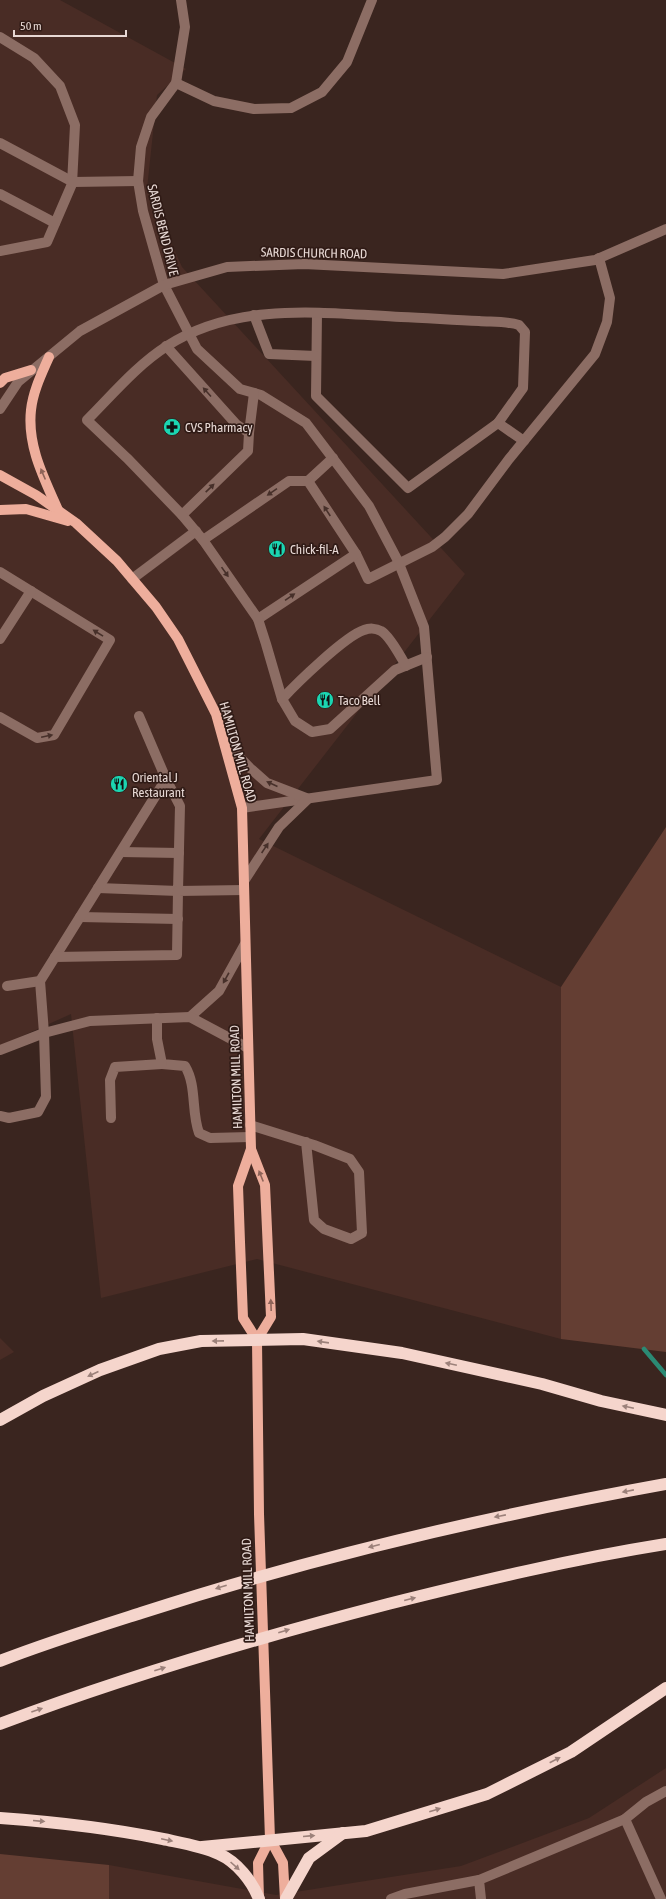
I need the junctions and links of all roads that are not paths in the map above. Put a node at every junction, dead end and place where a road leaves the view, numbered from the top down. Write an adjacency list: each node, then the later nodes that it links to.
1 (181, 0): 4 (street, SARDIS BEND DRIVE)
2 (372, 0): 4 (street)
3 (0, 37): 7 (street)
4 (176, 83): 6 (street, SARDIS BEND DRIVE)
5 (0, 143): 7 (street)
6 (138, 181): 7 (street); 13 (street, SARDIS BEND DRIVE)
7 (73, 182): 9 (street)
8 (0, 194): 9 (street)
9 (55, 223): 11 (street)
10 (666, 228): 12 (street, SARDIS CHURCH ROAD)
11 (0, 251)
12 (599, 258): 13 (street, SARDIS CHURCH ROAD); 26 (street)
13 (164, 285): 16 (street, SARDIS BEND DRIVE); 19 (street, SARDIS CHURCH ROAD)
14 (317, 313): 15 (street); 18 (street); 24 (street)
15 (254, 315): 16 (street); 18 (street)
16 (189, 333): 17 (street); 22 (street, SARDIS BEND DRIVE)
17 (166, 346): 25 (street, one-way to 17); 32 (street)
18 (316, 356): 24 (street)
19 (49, 357): 20 (street, SARDIS CHURCH ROAD); 31 (main road, one-way to 19)
20 (31, 370): 21 (main road); 23 (street, SARDIS CHURCH ROAD)
21 (0, 383)
22 (254, 393): 25 (street); 27 (street, SARDIS BEND DRIVE)
23 (0, 409)
24 (498, 423): 26 (street)
25 (248, 433): 32 (street, one-way to 25)
26 (524, 441): 37 (street)
27 (333, 458): 29 (street); 37 (street, SARDIS BEND DRIVE)
28 (0, 475): 31 (main road, HAMILTON MILL ROAD)
29 (308, 481): 35 (street, one-way to 35); 36 (street, one-way to 29)
30 (0, 510): 33 (main road)
31 (58, 510): 33 (main road, HAMILTON MILL ROAD)
32 (182, 515): 34 (street)
33 (76, 523): 39 (main road, HAMILTON MILL ROAD)
34 (196, 530): 35 (street); 39 (street)
35 (203, 540): 41 (street, one-way to 41)
36 (356, 554): 37 (street); 41 (street, one-way to 36)
37 (399, 564): 43 (street, SARDIS BEND DRIVE)
38 (0, 572): 40 (street)
39 (132, 579): 48 (main road, HAMILTON MILL ROAD)
40 (31, 591): 42 (street); 47 (street, one-way to 40)
41 (258, 619): 45 (street)
42 (0, 639)
43 (427, 657): 44 (street); 50 (street, SARDIS BEND DRIVE)
44 (406, 666): 45 (street); 45 (street)
45 (282, 699)
46 (139, 716): 49 (street)
47 (0, 718)
48 (224, 741): 50 (street, one-way to 48); 51 (main road, HAMILTON MILL ROAD)
49 (166, 779): 52 (street); 53 (street)
50 (308, 799): 51 (street); 54 (street, one-way to 50)
51 (242, 808): 54 (main road, HAMILTON MILL ROAD)
52 (121, 852): 53 (street); 55 (street)
53 (179, 853): 56 (street)
54 (244, 886): 56 (street); 59 (main road, HAMILTON MILL ROAD)
55 (98, 888): 56 (street); 57 (street)
56 (178, 891): 58 (street)
57 (80, 917): 58 (street); 60 (street)
58 (178, 919): 60 (street)
59 (245, 944): 63 (street, one-way to 63); 66 (main road, HAMILTON MILL ROAD)
60 (55, 956): 61 (street)
61 (40, 980): 62 (street); 65 (street)
62 (7, 986)
63 (190, 1017): 64 (street); 66 (street)
64 (157, 1018): 65 (street); 68 (street)
65 (44, 1033): 67 (street); 69 (street)
66 (248, 1048): 71 (main road, HAMILTON MILL ROAD)
67 (0, 1050)
68 (162, 1064): 70 (street); 72 (street)
69 (0, 1116)
70 (111, 1118)
71 (250, 1124): 72 (main road, HAMILTON MILL ROAD); 73 (street)
72 (250, 1137): 74 (main road, HAMILTON MILL ROAD)
73 (306, 1142): 73 (street)
74 (251, 1149): 75 (main road, HAMILTON MILL ROAD); 75 (main road, HAMILTON MILL ROAD, one-way to 74)
75 (257, 1340): 76 (highway, one-way to 75); 77 (highway, one-way to 77); 87 (main road, HAMILTON MILL ROAD)
76 (666, 1415)
77 (0, 1420)
78 (666, 1484): 80 (highway, one-way to 80)
79 (666, 1544): 82 (highway, one-way to 79)
80 (0, 1661)
81 (666, 1688): 86 (highway, one-way to 81)
82 (0, 1724)
83 (666, 1791): 85 (street)
84 (0, 1818): 88 (highway, one-way to 88)
85 (625, 1819): 89 (street); 94 (street)
86 (343, 1833): 87 (highway, one-way to 86); 91 (highway)
87 (270, 1839): 88 (highway); 90 (main road, HAMILTON MILL ROAD); 91 (main road, HAMILTON MILL ROAD)
88 (202, 1847): 90 (highway, one-way to 90)
89 (480, 1880): 92 (street); 93 (street)
90 (259, 1899)
91 (286, 1899)
92 (391, 1899)
93 (481, 1899)
94 (661, 1899)

